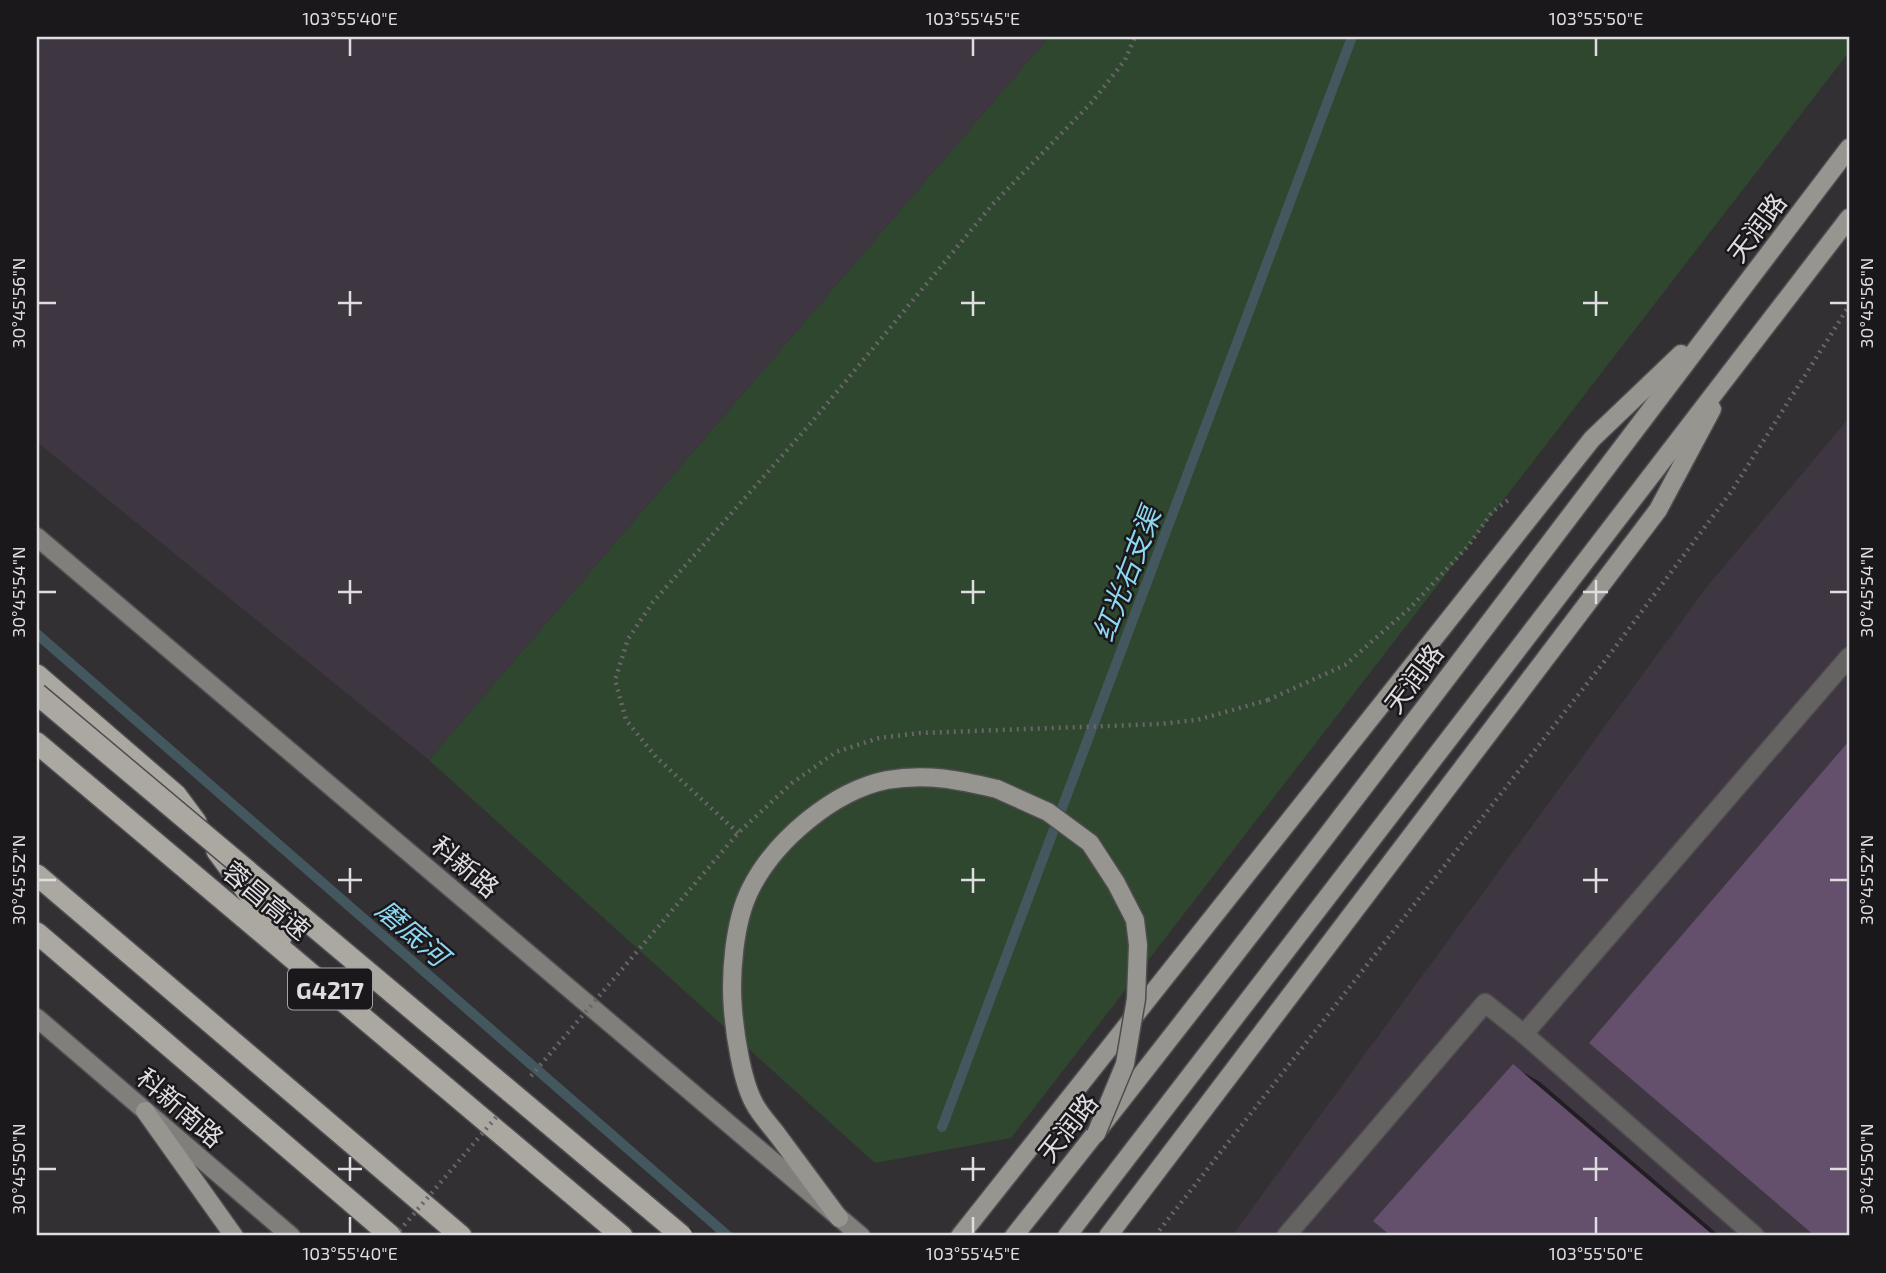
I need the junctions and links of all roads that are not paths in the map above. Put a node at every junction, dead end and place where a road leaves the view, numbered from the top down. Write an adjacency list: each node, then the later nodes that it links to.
1 (1849, 148): 3 (main road, 天润路)
2 (1849, 218): 4 (main road)
3 (1722, 316): 16 (main road, 天润路, bridge); 26 (main road)
4 (1737, 362): 28 (main road); 29 (main road)
5 (37, 537): 17 (main road, 科新路)
6 (1849, 657): 14 (lane)
7 (37, 676): 12 (highway)
8 (37, 694): 24 (highway, bridge)
9 (37, 743): 12 (highway, 蓉昌高速 / G4217)
10 (37, 874): 22 (highway)
11 (37, 933): 21 (highway)
12 (304, 967): 23 (highway, 蓉昌高速 / G4217)
13 (37, 1018): 15 (main road, 科新南路)
14 (1524, 1034): 18 (lane); 30 (lane)
15 (145, 1111): 19 (main road); 20 (main road, 科新南路)
16 (1096, 1133): 17 (main road, bridge); 27 (main road, 天润路)
17 (839, 1218): 25 (main road, 科新路)
18 (1294, 1233)
19 (234, 1236)
20 (291, 1236)
21 (393, 1236)
22 (461, 1236)
23 (622, 1236)
24 (682, 1236)
25 (861, 1236)
26 (960, 1236)
27 (1014, 1236)
28 (1067, 1236)
29 (1108, 1236)
30 (1755, 1236)

